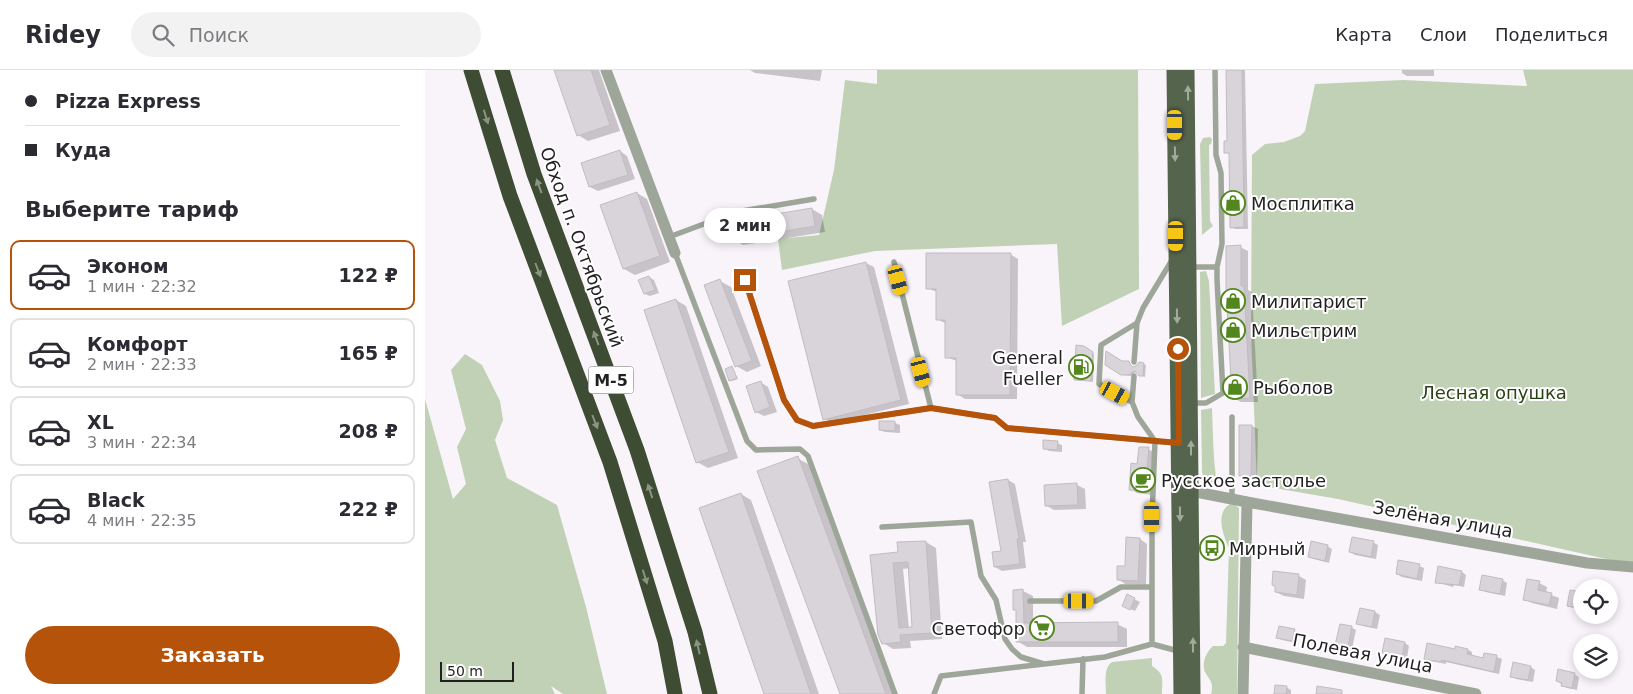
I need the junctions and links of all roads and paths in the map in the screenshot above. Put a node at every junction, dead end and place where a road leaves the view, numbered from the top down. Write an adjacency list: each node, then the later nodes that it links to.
1 (471, 70): 36 (highway, М-5, one-way to 36)
2 (502, 70): 37 (highway, Обход п. Октябрьский / М-5, one-way to 2)
3 (606, 70): 8 (street)
4 (1175, 70): 9 (main road, one-way to 9)
5 (1187, 70): 12 (main road, one-way to 5)
6 (1215, 70): 13 (lane)
7 (814, 199): 8 (lane)
8 (669, 237): 10 (street)
9 (1177, 251): 15 (lane); 23 (main road, one-way to 23)
10 (675, 253): 38 (lane)
11 (894, 262): 20 (lane)
12 (1190, 267): 13 (lane); 19 (main road)
13 (1217, 267): 19 (lane)
14 (745, 280): 20 (lane)
15 (1137, 323): 16 (lane); 18 (lane)
16 (1135, 362)
17 (1134, 376): 18 (lane)
18 (1132, 402): 22 (lane)
19 (1191, 403): 24 (main road, one-way to 19)
20 (931, 408): 22 (lane)
21 (1232, 417): 25 (lane)
22 (1155, 441): 23 (lane); 29 (lane)
23 (1179, 443): 33 (main road, one-way to 33)
24 (1191, 491): 25 (street, Зелёная улица); 43 (main road, one-way to 24)
25 (1232, 499): 26 (street, Зелёная улица)
26 (1247, 502): 28 (street, Зелёная улица); 32 (street)
27 (881, 527): 35 (lane)
28 (1633, 567)
29 (1151, 587): 30 (lane); 31 (lane)
30 (1030, 600)
31 (1152, 644): 33 (lane); 34 (lane)
32 (1243, 647): 44 (street); 45 (street, Полевая улица)
33 (1181, 656): 41 (street); 42 (main road)
34 (1083, 659): 35 (lane); 40 (lane)
35 (1044, 664): 39 (lane)
36 (675, 694)
37 (710, 694)
38 (895, 694)
39 (934, 694)
40 (1082, 694)
41 (1177, 694)
42 (1181, 694)
43 (1193, 694)
44 (1243, 694)
45 (1476, 694)

